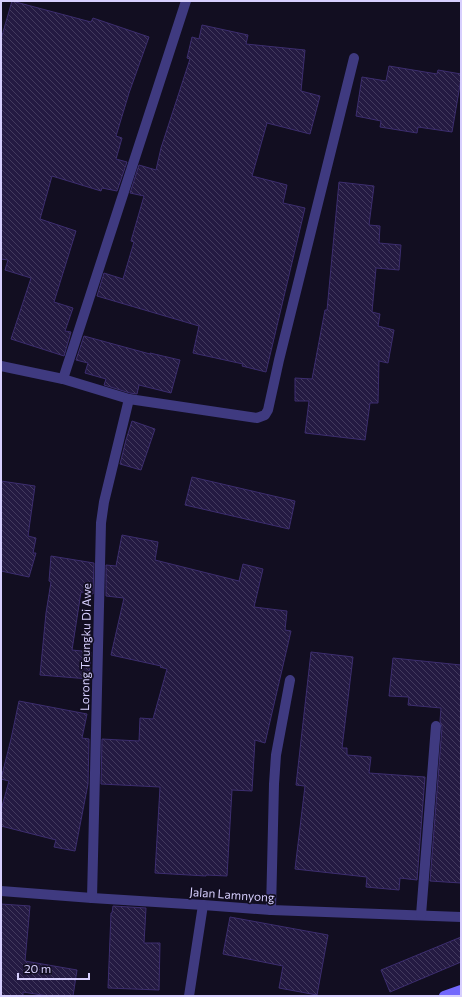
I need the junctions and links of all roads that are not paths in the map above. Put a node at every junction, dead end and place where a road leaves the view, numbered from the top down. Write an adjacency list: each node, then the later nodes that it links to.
1 (186, 1): 4 (street)
2 (354, 58): 5 (street)
3 (1, 366): 4 (street)
4 (63, 379): 5 (street)
5 (129, 399): 9 (street, Lorong Teungku Di Awe)
6 (290, 680): 11 (street)
7 (436, 726): 12 (street)
8 (1, 891): 9 (street, Jalan Lamnyong)
9 (92, 898): 10 (street, Jalan Lamnyong)
10 (203, 905): 11 (street, Jalan Lamnyong); 15 (street)
11 (271, 910): 12 (street, Jalan Lamnyong)
12 (421, 915): 13 (street, Jalan Lamnyong)
13 (461, 917)
14 (461, 990): 16 (street)
15 (189, 996)
16 (444, 996)

